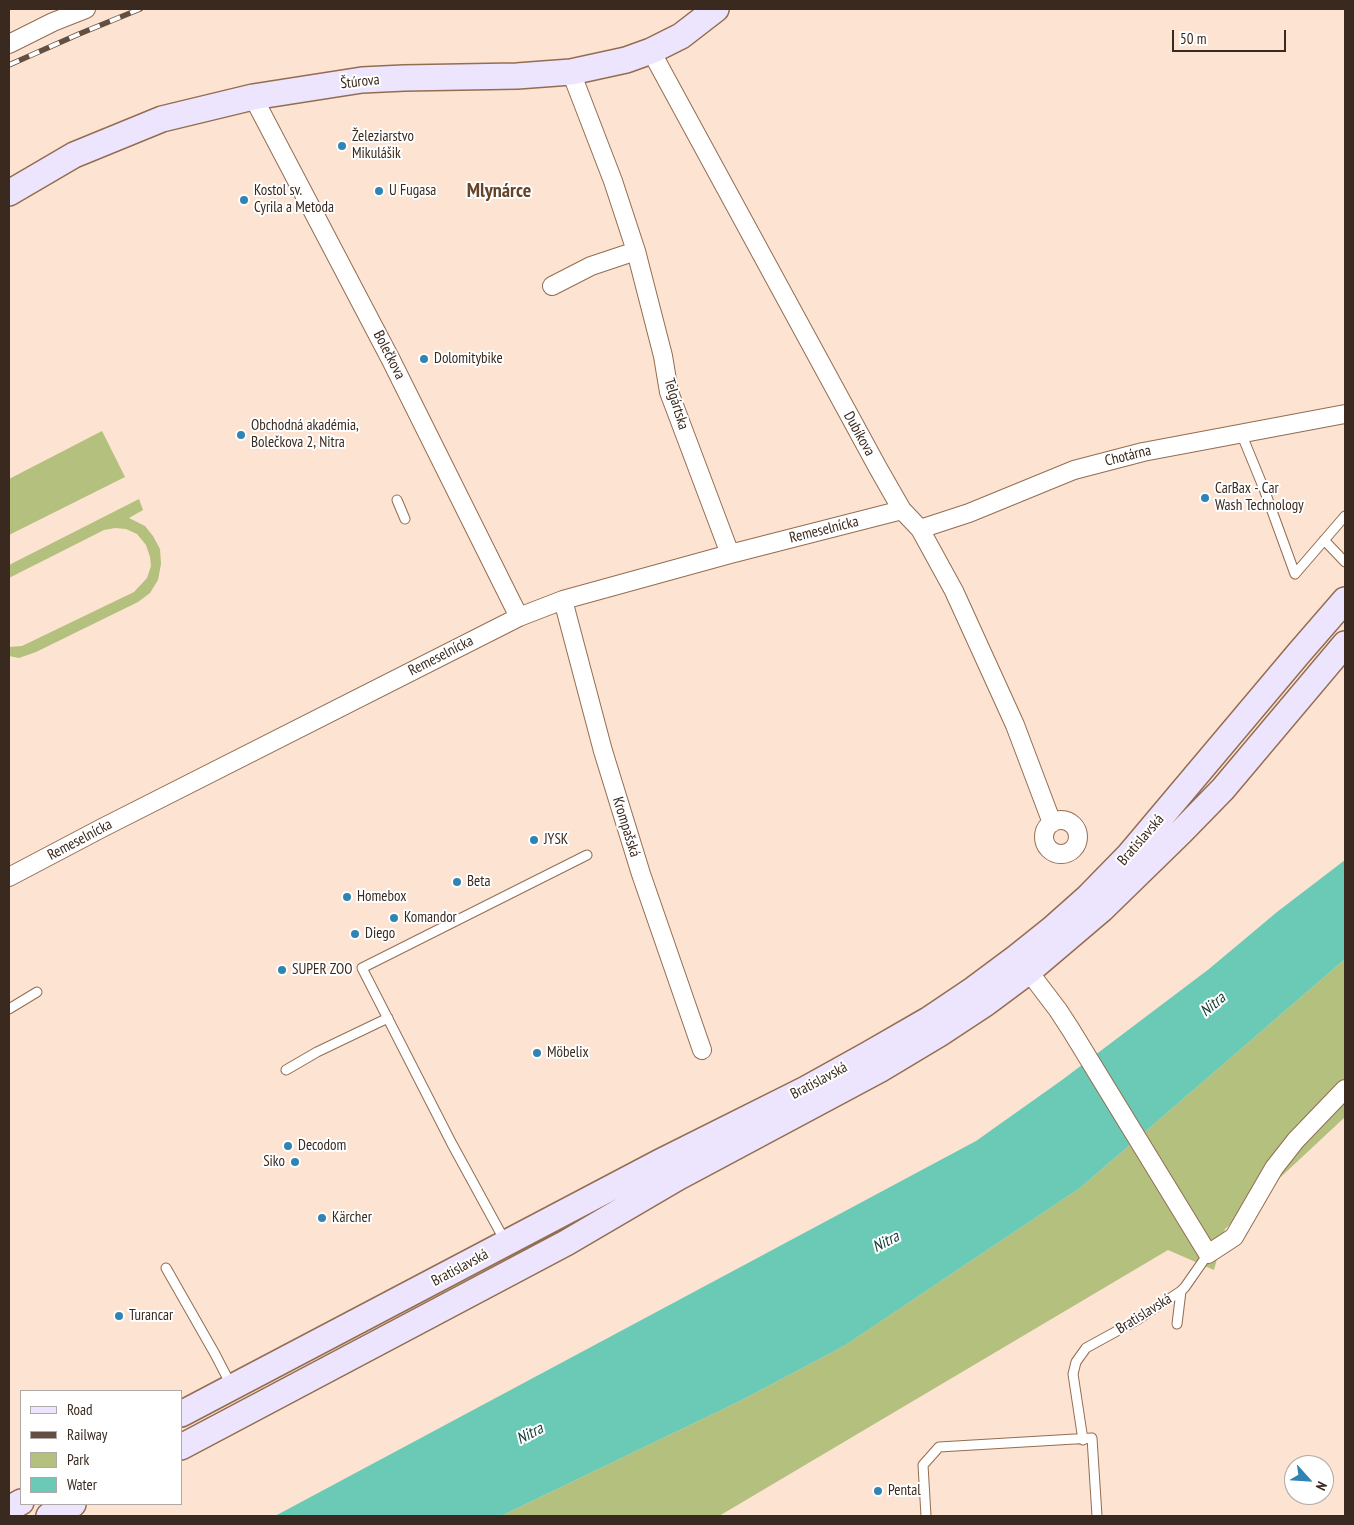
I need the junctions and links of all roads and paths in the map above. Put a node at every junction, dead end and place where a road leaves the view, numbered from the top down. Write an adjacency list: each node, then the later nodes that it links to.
1 (86, 9): 3 (street)
2 (716, 9): 4 (main road, Štúrova)
3 (9, 44)
4 (651, 50): 5 (main road, Štúrova); 13 (street, Dubíkova)
5 (571, 72): 6 (main road, Štúrova); 8 (street, Telgártska)
6 (253, 96): 7 (main road, Štúrova); 22 (street, Bolečkova)
7 (9, 193)
8 (636, 251): 9 (street); 18 (street, Telgártska)
9 (552, 286)
10 (1345, 414): 11 (street, Chotárna)
11 (1241, 433): 16 (street, Chotárna); 17 (lane)
12 (397, 500): 15 (lane)
13 (902, 510): 16 (street, Dubíkova); 18 (street, Remeselnícka)
14 (1345, 516): 17 (lane)
15 (405, 519)
16 (920, 529): 24 (street, Dubíkova)
17 (1324, 540): 19 (lane)
18 (730, 554): 20 (street, Remeselnícka)
19 (1345, 562)
20 (562, 600): 22 (street, Remeselnícka); 31 (street, Krompašská)
21 (1345, 600): 27 (main road, Bratislavská)
22 (519, 617): 26 (street, Remeselnícka)
23 (1345, 644): 27 (main road, Bratislavská)
24 (1052, 823)
25 (587, 855): 30 (lane)
26 (9, 877)
27 (1023, 964): 34 (main road, Bratislavská); 35 (street); 37 (main road, Bratislavská)
28 (38, 992): 29 (lane)
29 (9, 1009)
30 (388, 1018): 32 (lane); 34 (lane)
31 (702, 1050)
32 (286, 1070)
33 (1345, 1089): 35 (street)
34 (506, 1243): 37 (main road); 40 (main road, Bratislavská)
35 (1208, 1254): 38 (lane, Bratislavská)
36 (166, 1268): 40 (lane)
37 (520, 1268): 42 (main road, Bratislavská)
38 (1181, 1291): 39 (lane, Bratislavská); 43 (lane, Bratislavská)
39 (1177, 1324)
40 (232, 1387): 41 (main road, Bratislavská); 42 (main road)
41 (182, 1413)
42 (245, 1413): 44 (main road, Bratislavská)
43 (1083, 1440): 49 (lane); 50 (lane)
44 (182, 1446)
45 (20, 1503): 47 (main road)
46 (71, 1505): 48 (main road)
47 (9, 1509)
48 (49, 1516)
49 (926, 1516)
50 (1097, 1516)

